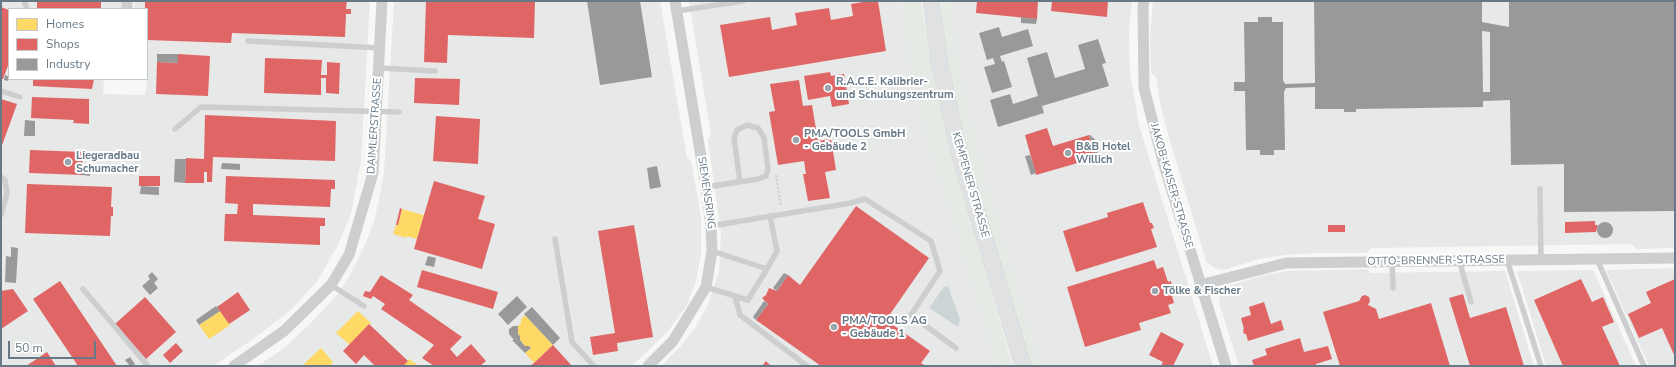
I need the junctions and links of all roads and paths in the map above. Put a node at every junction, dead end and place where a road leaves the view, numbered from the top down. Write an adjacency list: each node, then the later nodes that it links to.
1 (382, 1): 7 (street, DAIMLERSTRASSE)
2 (743, 1): 5 (lane)
3 (931, 1): 47 (main road, KEMPENER STRASSE)
4 (1144, 1): 34 (street, JAKOB-KAISER-STRASSE)
5 (676, 6): 18 (street, SIEMENSRING)
6 (248, 41): 7 (lane)
7 (380, 48): 8 (street, DAIMLERSTRASSE)
8 (379, 68): 9 (lane); 12 (street, DAIMLERSTRASSE)
9 (435, 71)
10 (1, 90): 11 (lane)
11 (20, 97)
12 (377, 111): 13 (lane); 14 (lane); 33 (street, DAIMLERSTRASSE)
13 (399, 112)
14 (175, 129)
15 (768, 170): 17 (lane); 17 (lane); 20 (path)
16 (1, 177): 21 (lane)
17 (740, 182): 18 (lane)
18 (706, 187): 23 (street, SIEMENSRING)
19 (1540, 189): 28 (lane)
20 (782, 214): 22 (lane); 41 (lane)
21 (1, 215)
22 (770, 216): 23 (lane); 32 (lane)
23 (712, 226): 25 (street, SIEMENSRING)
24 (555, 239): 44 (lane)
25 (712, 250): 32 (lane); 35 (street, SIEMENSRING)
26 (1597, 258): 27 (street, OTTO-BRENNER-STRASSE); 28 (street, OTTO-BRENNER-STRASSE); 50 (lane)
27 (1675, 258)
28 (1541, 259): 30 (street, OTTO-BRENNER-STRASSE)
29 (1459, 260): 30 (street, OTTO-BRENNER-STRASSE); 31 (street, OTTO-BRENNER-STRASSE); 39 (lane)
30 (1507, 260): 49 (lane)
31 (1392, 261): 34 (street, OTTO-BRENNER-STRASSE); 36 (lane)
32 (767, 269): 38 (lane)
33 (331, 285): 40 (lane); 43 (street, DAIMLERSTRASSE)
34 (1200, 285): 48 (street, JAKOB-KAISER-STRASSE)
35 (706, 287): 38 (lane); 45 (street, SIEMENSRING)
36 (1393, 288)
37 (83, 289): 42 (lane)
38 (735, 296): 46 (lane)
39 (1471, 302)
40 (364, 306)
41 (956, 348)
42 (148, 366)
43 (234, 366)
44 (594, 366)
45 (648, 366)
46 (808, 366)
47 (1023, 366)
48 (1226, 366)
49 (1541, 366)
50 (1644, 366)

